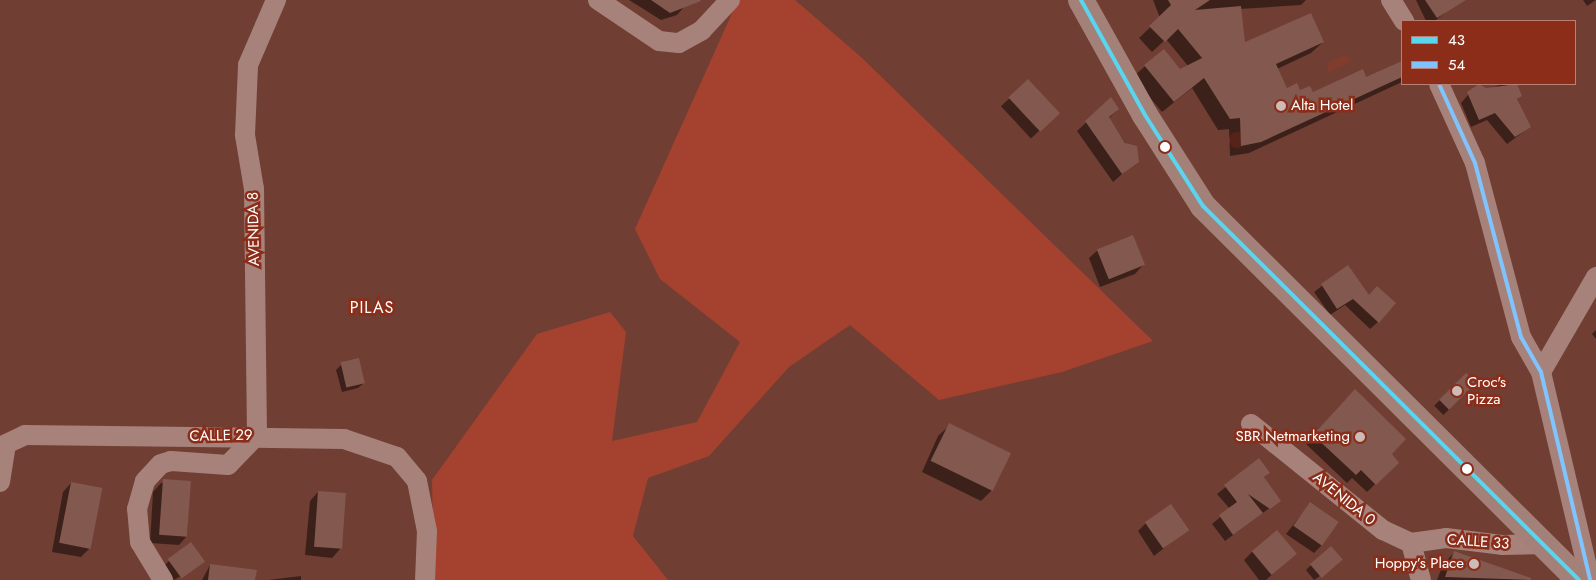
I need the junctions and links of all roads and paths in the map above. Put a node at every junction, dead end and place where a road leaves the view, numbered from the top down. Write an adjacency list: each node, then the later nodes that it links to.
1 (276, 0): 11 (street, AVENIDA 8)
2 (598, 0): 3 (street)
3 (730, 0)
4 (1081, 0): 14 (main road)
5 (1391, 0): 6 (street)
6 (1403, 20)
7 (1439, 85): 9 (street)
8 (1596, 277): 9 (street)
9 (1541, 372): 19 (street)
10 (1251, 424): 13 (street, AVENIDA 0)
11 (256, 435): 12 (street, CALLE 29); 15 (street); 16 (street, CALLE 29)
12 (0, 482)
13 (1411, 543): 14 (street, CALLE 33); 17 (street)
14 (1545, 544): 18 (main road)
15 (163, 580)
16 (425, 580)
17 (1421, 580)
18 (1579, 580)
19 (1590, 580)

